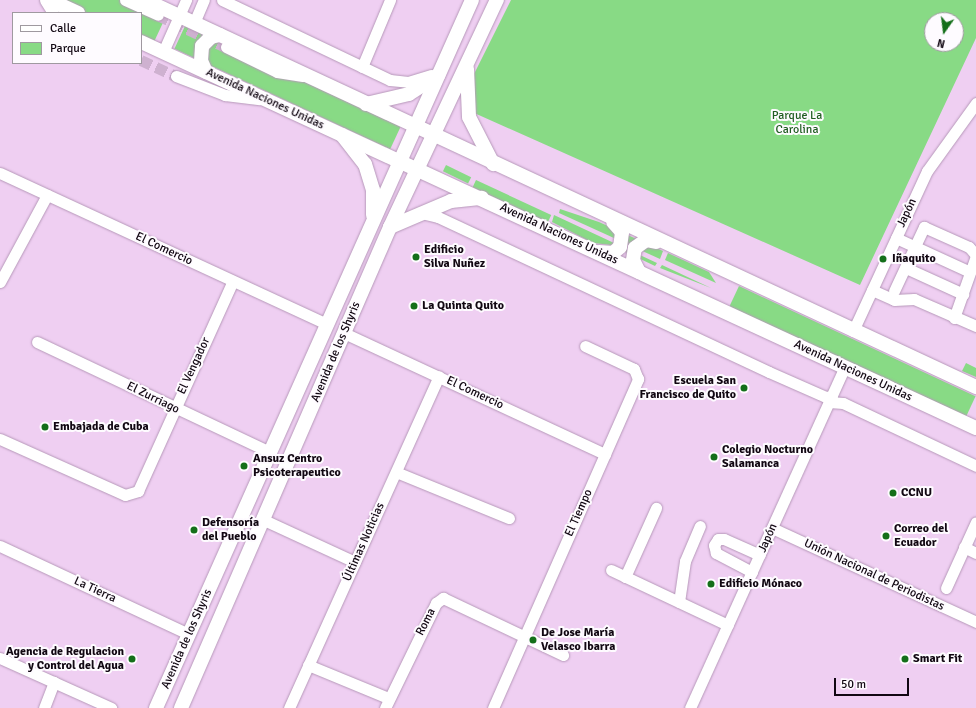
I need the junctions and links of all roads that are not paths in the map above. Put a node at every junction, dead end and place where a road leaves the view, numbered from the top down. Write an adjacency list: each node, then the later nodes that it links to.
1 (45, 0): 11 (street)
2 (50, 0): 12 (main road)
3 (125, 0): 13 (street)
4 (145, 0): 14 (main road)
5 (186, 0): 14 (street)
6 (204, 0): 15 (street)
7 (222, 0): 20 (street)
8 (390, 0): 20 (street)
9 (472, 0): 22 (main road, Avenida de los Shyris)
10 (497, 0): 19 (main road, Avenida de los Shyris)
11 (52, 12)
12 (76, 12)
13 (158, 16)
14 (179, 16): 15 (main road); 18 (street)
15 (194, 23): 16 (main road)
16 (223, 41): 21 (main road); 26 (main road)
17 (142, 42): 18 (main road, Avenida Naciones Unidas)
18 (163, 52): 21 (main road, Avenida Naciones Unidas)
19 (467, 65): 29 (main road, Avenida de los Shyris); 31 (main road)
20 (362, 66): 22 (street)
21 (206, 72): 24 (main road, Avenida Naciones Unidas)
22 (440, 72): 26 (main road); 27 (main road, Avenida de los Shyris)
23 (176, 76): 24 (street)
24 (268, 99): 28 (main road, Avenida Naciones Unidas)
25 (976, 103): 40 (street, Japón)
26 (366, 104): 27 (main road)
27 (415, 127): 29 (main road); 30 (main road, Avenida de los Shyris)
28 (341, 134): 30 (main road, Avenida Naciones Unidas); 38 (main road)
29 (435, 136): 31 (main road); 32 (main road, Avenida de los Shyris)
30 (400, 161): 32 (main road, Avenida Naciones Unidas); 38 (main road, Avenida de los Shyris)
31 (493, 164): 37 (main road)
32 (419, 169): 35 (main road, Avenida Naciones Unidas); 39 (main road, Avenida de los Shyris)
33 (0, 173): 34 (street, El Comercio)
34 (47, 195): 48 (street, El Comercio); 49 (street)
35 (482, 198): 36 (main road); 43 (main road, Avenida Naciones Unidas)
36 (421, 212): 39 (main road); 63 (street)
37 (610, 220): 42 (main road); 43 (main road)
38 (373, 221): 54 (main road, Avenida de los Shyris)
39 (390, 227): 57 (main road, Avenida de los Shyris)
40 (896, 238): 41 (street); 50 (street, Japón)
41 (914, 246): 44 (street); 45 (street); 47 (street)
42 (671, 248): 46 (main road); 56 (main road)
43 (591, 249): 46 (main road, Avenida Naciones Unidas)
44 (976, 255): 47 (street)
45 (906, 268): 51 (street); 52 (street)
46 (639, 272): 60 (main road, Avenida Naciones Unidas)
47 (970, 272): 52 (street)
48 (233, 281): 54 (street, El Comercio); 64 (street, El Vengador)
49 (0, 282)
50 (872, 290): 53 (street); 56 (street, Japón)
51 (894, 291)
52 (963, 294): 53 (street)
53 (954, 318): 55 (street)
54 (327, 324): 67 (main road, Avenida de los Shyris)
55 (976, 326)
56 (853, 331): 62 (main road)
57 (344, 333): 61 (street, El Comercio); 73 (main road, Avenida de los Shyris)
58 (36, 342): 64 (street, El Zurriago)
59 (585, 346): 68 (street, El Tiempo)
60 (845, 367): 63 (street, Japón); 65 (main road, Avenida Naciones Unidas)
61 (439, 376): 68 (street, El Comercio); 70 (street, Últimas Noticias)
62 (976, 387)
63 (831, 399): 69 (street); 76 (street, Japón)
64 (174, 409): 66 (street, El Vengador); 67 (street, El Zurriago)
65 (976, 428)
66 (0, 439)
67 (270, 452): 89 (main road, Avenida de los Shyris)
68 (605, 454): 90 (street, El Tiempo)
69 (976, 466)
70 (396, 472): 72 (street); 81 (street, Últimas Noticias)
71 (656, 508): 84 (street)
72 (509, 518)
73 (264, 520): 81 (street); 99 (main road, Avenida de los Shyris)
74 (976, 522): 77 (street)
75 (700, 526): 86 (street)
76 (772, 528): 80 (street, Japón); 87 (street, Unión Nacional de Periodistas)
77 (964, 547): 79 (street); 85 (street)
78 (1, 548): 89 (street, La Tierra)
79 (976, 553)
80 (760, 555): 83 (street, Japón); 83 (street)
81 (355, 562): 93 (street, Últimas Noticias)
82 (611, 570): 84 (street)
83 (752, 572): 88 (street, Japón)
84 (625, 576): 86 (street)
85 (946, 588)
86 (678, 602): 88 (street)
87 (976, 622)
88 (728, 625): 102 (street, Japón)
89 (189, 634): 98 (main road, Avenida de los Shyris)
90 (524, 637): 91 (street); 95 (street, Roma); 101 (street, El Tiempo)
91 (563, 655)
92 (0, 658): 94 (street)
93 (308, 665): 95 (street); 100 (street, Últimas Noticias)
94 (54, 682): 96 (street); 97 (street)
95 (387, 703)
96 (44, 708)
97 (111, 708)
98 (156, 708)
99 (182, 708)
100 (289, 708)
101 (493, 708)
102 (690, 708)

